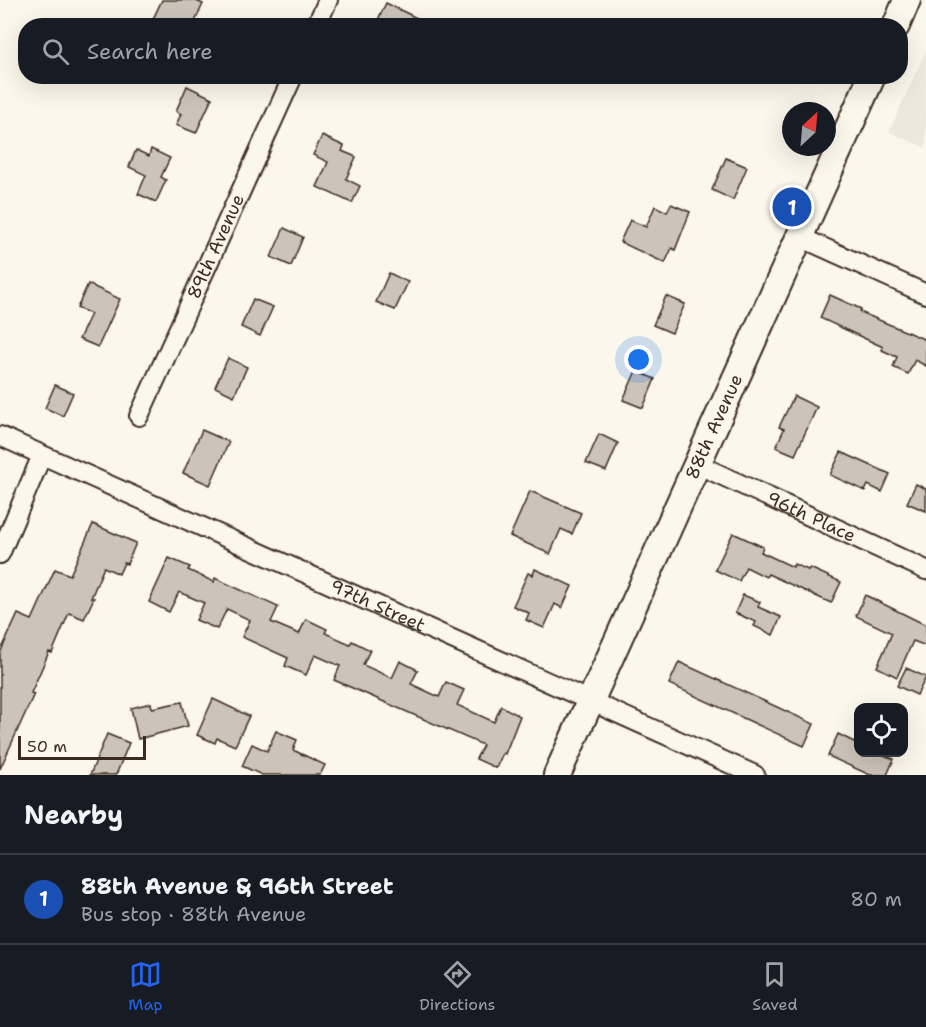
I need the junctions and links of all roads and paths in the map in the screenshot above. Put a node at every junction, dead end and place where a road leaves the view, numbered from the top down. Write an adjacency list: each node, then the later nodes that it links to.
1 (328, 0): 3 (street)
2 (907, 0): 4 (street)
3 (320, 18)
4 (899, 18)
5 (289, 84): 9 (street, 89th Avenue)
6 (868, 84): 7 (street, 88th Avenue)
7 (800, 237): 8 (street); 12 (street, 88th Avenue)
8 (926, 294)
9 (139, 416)
10 (0, 436): 11 (street, 97th Street)
11 (42, 455): 13 (street); 15 (street, 97th Street)
12 (697, 464): 14 (street, 96th Place); 15 (street, 88th Avenue)
13 (0, 554)
14 (926, 570)
15 (590, 702): 16 (street, 88th Avenue); 17 (street, 97th Street)
16 (557, 775)
17 (755, 775)

